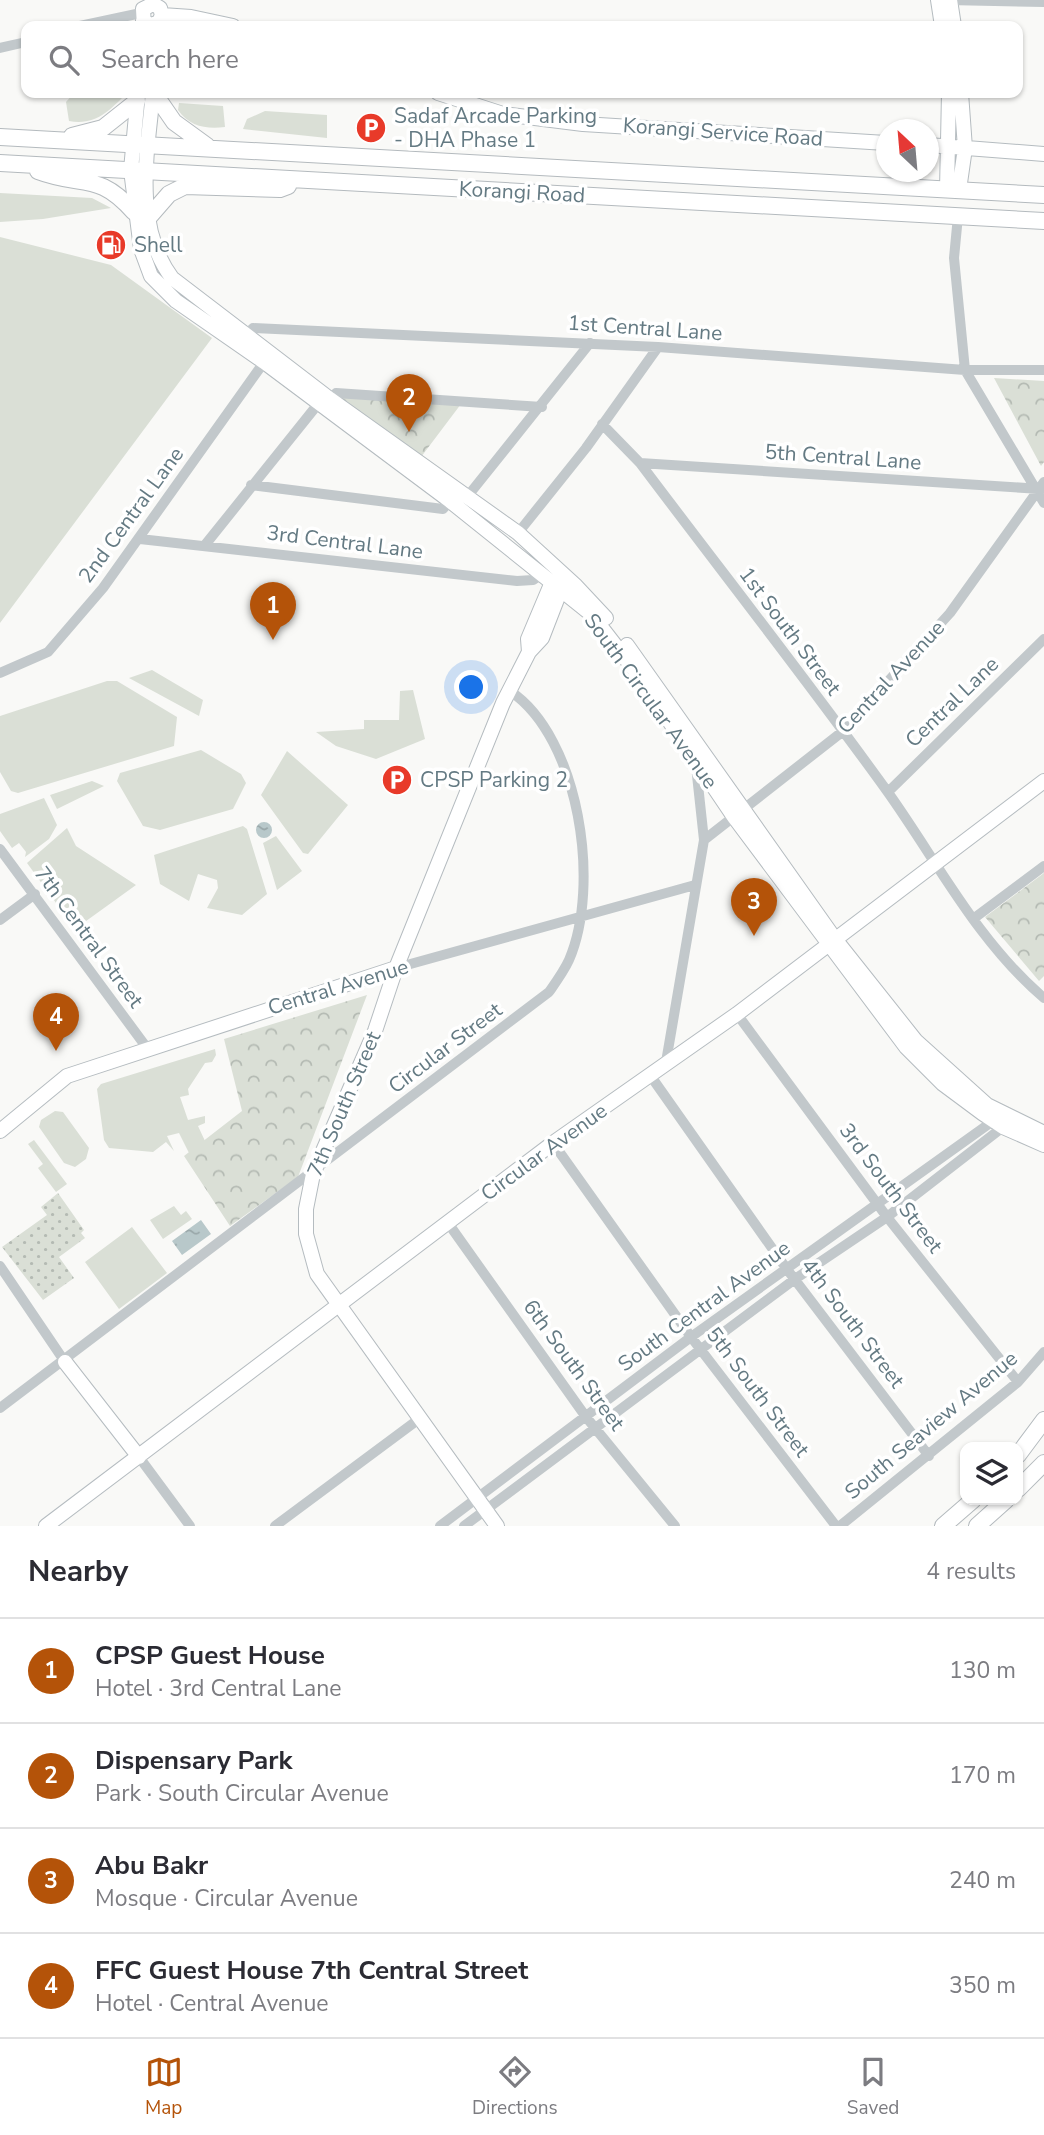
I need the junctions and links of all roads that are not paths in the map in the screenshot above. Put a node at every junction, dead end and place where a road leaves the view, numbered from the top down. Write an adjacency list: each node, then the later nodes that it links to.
1 (939, 0): 2 (street); 7 (street)
2 (951, 0): 3 (street); 8 (street)
3 (1044, 2)
4 (152, 14): 5 (street); 6 (street)
5 (110, 21)
6 (210, 21)
7 (941, 21)
8 (953, 21)
9 (21, 43): 10 (street)
10 (0, 48)
11 (137, 98): 19 (main road)
12 (138, 98): 21 (street)
13 (153, 98): 21 (street)
14 (157, 98): 23 (main road)
15 (453, 98): 20 (street, Korangi Service Road)
16 (949, 98): 24 (street)
17 (961, 98): 25 (street)
18 (0, 137): 19 (main road, Korangi Road)
19 (66, 138): 21 (main road, Korangi Road)
20 (876, 142)
21 (141, 145): 23 (main road, Korangi Road); 29 (street, South Circular Avenue)
22 (939, 146): 24 (street)
23 (209, 147): 31 (main road, Korangi Road)
24 (949, 147): 25 (street); 31 (street)
25 (965, 148): 26 (street); 31 (street)
26 (1044, 154)
27 (0, 163): 28 (main road, Korangi Road)
28 (24, 165): 29 (main road, Korangi Road); 33 (main road)
29 (138, 171): 30 (main road, Korangi Road); 33 (street, South Circular Avenue)
30 (306, 180): 33 (main road); 34 (main road, Korangi Road)
31 (953, 190): 32 (main road, Korangi Road)
32 (1044, 195)
33 (141, 215): 36 (street, South Circular Avenue); 39 (street, South Circular Avenue)
34 (958, 216): 35 (main road, Korangi Road); 40 (street)
35 (1044, 220)
36 (245, 336): 37 (street, 1st Central Lane); 39 (street, South Circular Avenue)
37 (590, 343): 38 (street, 1st Central Lane); 43 (street)
38 (658, 346): 40 (street, 1st Central Lane); 44 (street)
39 (267, 358): 42 (street, South Circular Avenue); 52 (street, 2nd Central Lane)
40 (965, 370): 41 (street, 1st Central Lane); 47 (street)
41 (1044, 370)
42 (324, 401): 43 (street); 46 (street); 48 (street, South Circular Avenue); 49 (street, South Circular Avenue)
43 (542, 407): 48 (street)
44 (602, 424): 45 (street, 1st South Street); 51 (street)
45 (640, 463): 47 (street, 5th Central Lane); 58 (street, 1st South Street)
46 (251, 485): 49 (street); 53 (street)
47 (1042, 487): 50 (street); 58 (street, Central Avenue)
48 (467, 497): 51 (street, South Circular Avenue)
49 (450, 501): 54 (street, South Circular Avenue)
50 (1044, 503)
51 (518, 533): 62 (street, South Circular Avenue)
52 (140, 539): 53 (street, 3rd Central Lane); 56 (street, 2nd Central Lane)
53 (205, 545): 54 (street, 3rd Central Lane)
54 (552, 582): 57 (street, 7th South Street); 59 (street, South Circular Avenue)
55 (1044, 639): 61 (street, Central Lane)
56 (0, 674)
57 (510, 691): 69 (street, Circular Street); 73 (street, 7th South Street)
58 (842, 732): 61 (street, 1st South Street); 62 (street, Central Avenue)
59 (696, 763): 62 (street, South Circular Avenue); 63 (street)
60 (1044, 781): 65 (street, Circular Avenue)
61 (888, 792): 65 (street, 1st South Street)
62 (738, 813): 63 (street, Central Avenue); 72 (street, South Circular Avenue)
63 (704, 840): 67 (street)
64 (0, 849): 68 (street, 7th Central Street)
65 (935, 863): 70 (street, 1st South Street); 72 (street, Circular Avenue)
66 (1044, 866): 70 (street)
67 (695, 885): 69 (street, Central Avenue); 77 (street)
68 (35, 894): 71 (street); 76 (street, 7th Central Street)
69 (581, 917): 73 (street, Central Avenue); 84 (street, Circular Street)
70 (973, 919): 74 (street, 1st South Street)
71 (0, 920)
72 (832, 942): 75 (street, Circular Avenue); 79 (street, South Circular Avenue); 81 (street, South Circular Avenue)
73 (396, 968): 76 (street, Central Avenue); 84 (street, 7th South Street)
74 (1044, 998)
75 (737, 1014): 77 (street, Circular Avenue); 85 (street, 3rd South Street)
76 (147, 1048): 80 (street, Central Avenue)
77 (666, 1062): 78 (street, Circular Avenue)
78 (650, 1075): 82 (street, Circular Avenue); 89 (street, 4th South Street)
79 (998, 1124): 83 (street, South Circular Avenue); 85 (street, South Central Avenue); 86 (street)
80 (0, 1131)
81 (1044, 1133)
82 (553, 1143): 87 (street, Circular Avenue); 92 (street, 5th South Street)
83 (1044, 1145)
84 (313, 1174): 91 (street, 7th South Street); 95 (street, Circular Street)
85 (880, 1204): 86 (street, 3rd South Street); 89 (street, South Central Avenue)
86 (887, 1217): 90 (street); 96 (street, 3rd South Street)
87 (448, 1223): 91 (street, Circular Avenue); 98 (street, 6th South Street)
88 (0, 1266): 95 (street)
89 (786, 1268): 90 (street, 4th South Street); 92 (street, South Central Avenue)
90 (795, 1279): 93 (street); 103 (street, 4th South Street)
91 (337, 1307): 99 (street, 7th South Street); 104 (street, Circular Avenue)
92 (691, 1337): 93 (street, 5th South Street); 98 (street, South Central Avenue)
93 (701, 1350): 101 (street); 118 (street, 5th South Street)
94 (1044, 1353): 96 (street, South Seaview Avenue)
95 (65, 1362): 97 (street, Circular Street); 104 (street)
96 (1018, 1382): 103 (street, South Seaview Avenue)
97 (0, 1408)
98 (586, 1417): 101 (street, 6th South Street); 107 (street, South Central Avenue)
99 (419, 1419): 107 (street, 7th South Street); 113 (street)
100 (1044, 1420): 102 (main road)
101 (595, 1428): 107 (street); 117 (street, 6th South Street)
102 (1023, 1448)
103 (929, 1456): 118 (street, South Seaview Avenue)
104 (139, 1457): 111 (street, Circular Avenue); 112 (street)
105 (1044, 1463): 106 (main road)
106 (1023, 1484)
107 (482, 1504): 114 (street, South Central Avenue); 115 (street); 116 (street, 7th South Street)
108 (967, 1505): 119 (main road)
109 (1001, 1505): 110 (main road)
110 (983, 1524)
111 (47, 1526)
112 (190, 1526)
113 (275, 1526)
114 (440, 1526)
115 (464, 1526)
116 (498, 1526)
117 (675, 1526)
118 (838, 1526)
119 (943, 1526)

